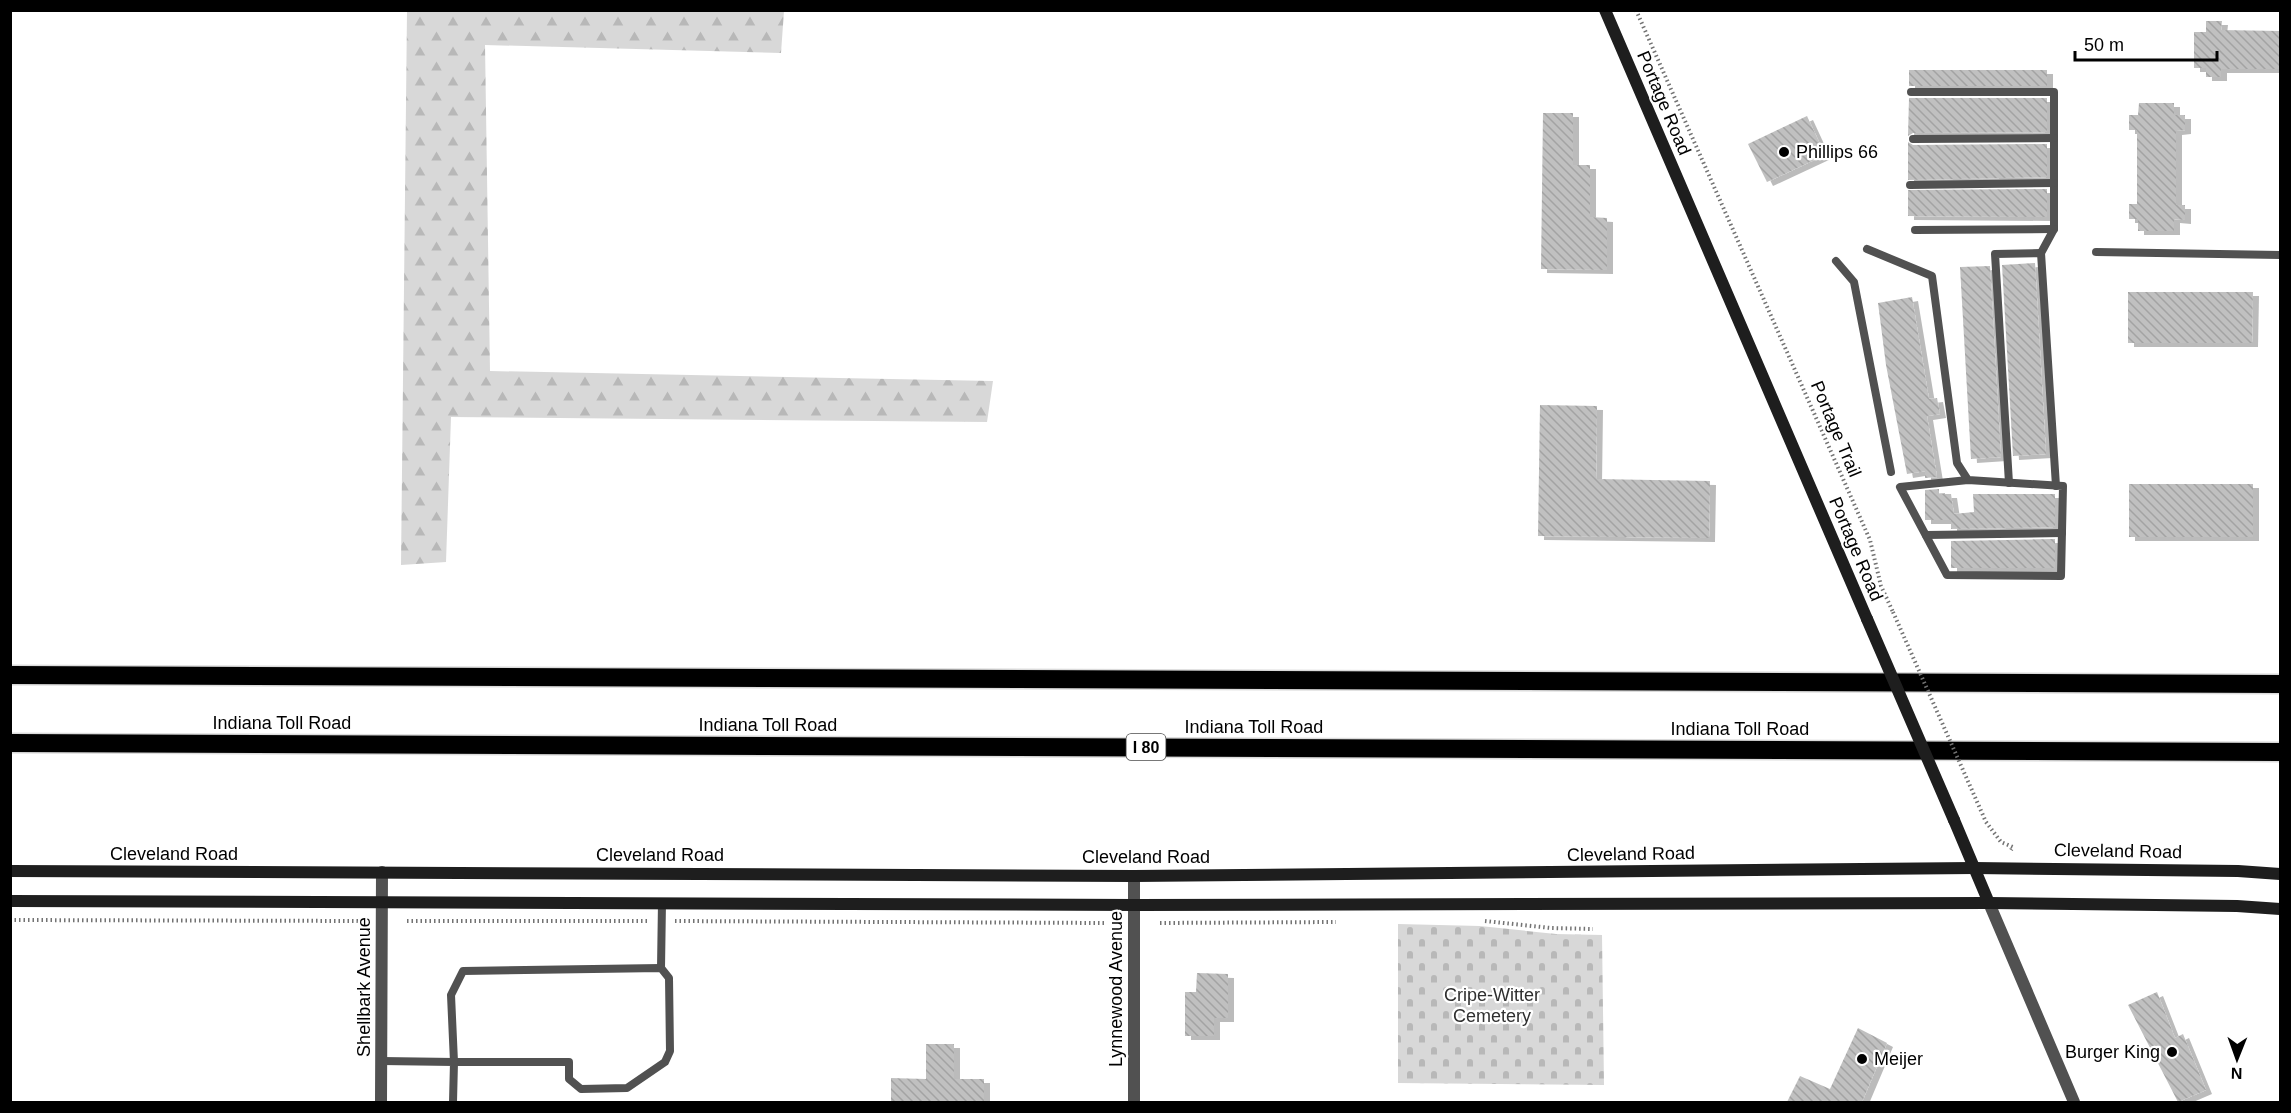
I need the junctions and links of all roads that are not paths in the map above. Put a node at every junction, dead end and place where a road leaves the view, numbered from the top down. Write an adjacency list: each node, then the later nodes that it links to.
1 (1605, 10): 24 (main road, Portage Road, bridge)
2 (1911, 92): 3 (lane)
3 (2054, 138): 4 (lane); 5 (lane)
4 (1913, 139)
5 (2054, 183): 6 (lane); 7 (lane)
6 (1910, 185)
7 (2054, 229): 8 (lane); 11 (lane)
8 (1915, 230)
9 (1867, 249): 15 (lane)
10 (2096, 252): 12 (lane)
11 (2042, 253): 16 (lane); 17 (lane)
12 (2280, 255)
13 (1836, 261): 14 (lane)
14 (1891, 472)
15 (1968, 480): 16 (lane); 19 (lane)
16 (2009, 483): 17 (lane)
17 (2056, 486): 18 (lane)
18 (2062, 533): 19 (lane); 19 (lane)
19 (1926, 535)
20 (10, 675): 21 (highway)
21 (2280, 684)
22 (10, 743): 23 (highway, Indiana Toll Road / I 80)
23 (2280, 753)
24 (1974, 868): 27 (main road, Cleveland Road); 28 (main road, Cleveland Road); 32 (main road, Portage Road)
25 (10, 871): 26 (main road, Cleveland Road)
26 (382, 872): 28 (main road, Cleveland Road); 30 (street, Shellbark Avenue)
27 (2280, 874)
28 (1134, 876): 33 (street, Lynnewood Avenue)
29 (10, 901): 30 (main road)
30 (381, 902): 31 (main road); 36 (street, Shellbark Avenue)
31 (662, 902): 33 (main road); 35 (lane)
32 (1989, 903): 33 (main road); 34 (main road); 41 (street, Portage Road)
33 (1135, 905): 40 (street, Lynnewood Avenue)
34 (2280, 909)
35 (661, 968): 37 (lane); 37 (lane)
36 (382, 1061): 37 (lane); 38 (street, Shellbark Avenue)
37 (454, 1062): 39 (lane)
38 (381, 1102)
39 (453, 1102)
40 (1134, 1102)
41 (2074, 1102)

